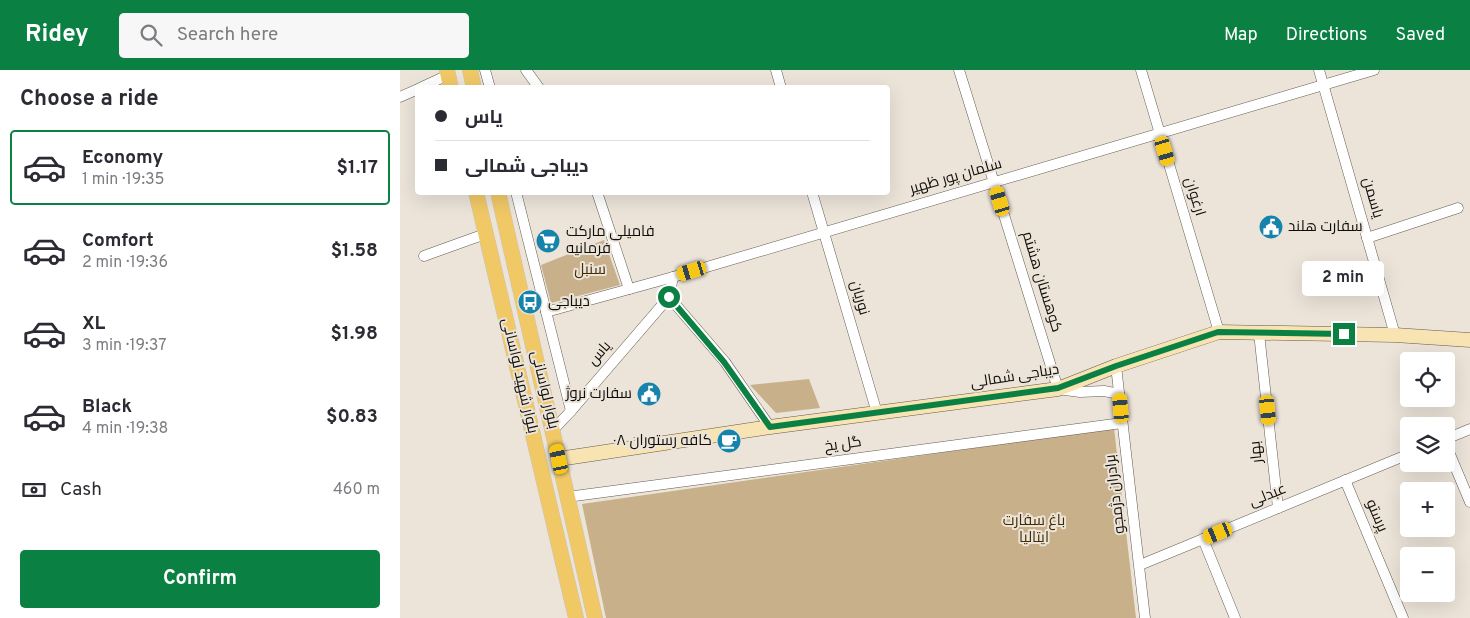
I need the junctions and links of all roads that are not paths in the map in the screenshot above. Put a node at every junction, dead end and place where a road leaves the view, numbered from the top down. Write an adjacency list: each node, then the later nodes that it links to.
1 (470, 70): 11 (main road)
2 (485, 70): 12 (street)
3 (526, 70): 13 (street)
4 (776, 70): 14 (street)
5 (959, 70): 19 (street, کوهستان هشتم)
6 (1141, 70): 18 (street, ارغوان)
7 (1319, 70): 15 (street, یاسمن)
8 (1374, 70): 15 (street, سلمان پور ظهیر)
9 (448, 77): 10 (street)
10 (427, 85)
11 (473, 85)
12 (489, 85)
13 (537, 85)
14 (780, 85)
15 (1324, 85): 18 (street, سلمان پور ظهیر); 28 (street, یاسمن)
16 (415, 90): 17 (street)
17 (400, 97)
18 (1160, 133): 19 (street, سلمان پور ظهیر); 34 (street, ارغوان)
19 (994, 182): 26 (street, سلمان پور ظهیر); 39 (street, کوهستان هشتم)
20 (477, 195): 27 (main road, بلوار شهید لواسانی)
21 (499, 195): 46 (main road, بلوار لواسانی)
22 (517, 195): 33 (street)
23 (598, 195): 31 (street)
24 (813, 195): 26 (street, نوریان)
25 (1458, 208): 28 (street)
26 (824, 232): 30 (street, سلمان پور ظهیر); 42 (street, نوریان)
27 (485, 234): 29 (street); 57 (main road, بلوار شهید لواسانی)
28 (1367, 238): 36 (street, یاسمن)
29 (424, 256)
30 (673, 277): 31 (street, سلمان پور ظهیر); 32 (street, یاس)
31 (629, 289): 33 (street, سلمان پور ظهیر)
32 (669, 297): 41 (street, یاس); 44 (street)
33 (546, 312): 41 (street)
34 (1218, 332): 35 (main road, دیباجی شمالی); 38 (main road, دیباجی شمالی)
35 (1260, 332): 36 (main road, دیباجی شمالی); 54 (street, بهار)
36 (1395, 335): 37 (main road, دیباجی شمالی)
37 (1470, 340)
38 (1116, 366): 39 (main road, دیباجی شمالی); 40 (street, برادران دژمجو)
39 (1058, 388): 40 (street); 42 (main road, دیباجی شمالی)
40 (1119, 394): 43 (street, برادران دژمجو)
41 (571, 411): 46 (street, یاس)
42 (877, 413): 44 (main road, دیباجی شمالی)
43 (1122, 423): 52 (street, گل یخ); 56 (street, برادران دژمجو)
44 (770, 427): 49 (main road, دیباجی شمالی)
45 (1470, 429): 47 (street)
46 (553, 430): 49 (main road, بلوار لواسانی)
47 (1455, 435)
48 (1400, 458): 51 (street, عبدلی)
49 (559, 459): 52 (main road, بلوار لواسانی)
50 (1455, 466): 53 (street)
51 (1345, 480): 54 (street, عبدلی); 61 (street, پرستو)
52 (568, 497): 58 (main road, بلوار لواسانی)
53 (1470, 502)
54 (1278, 508): 55 (street, عبدلی)
55 (1203, 539): 56 (street, عبدلی); 60 (street)
56 (1140, 565): 59 (street, برادران دژمجو)
57 (576, 618)
58 (595, 618)
59 (1145, 618)
60 (1235, 618)
61 (1403, 618)

